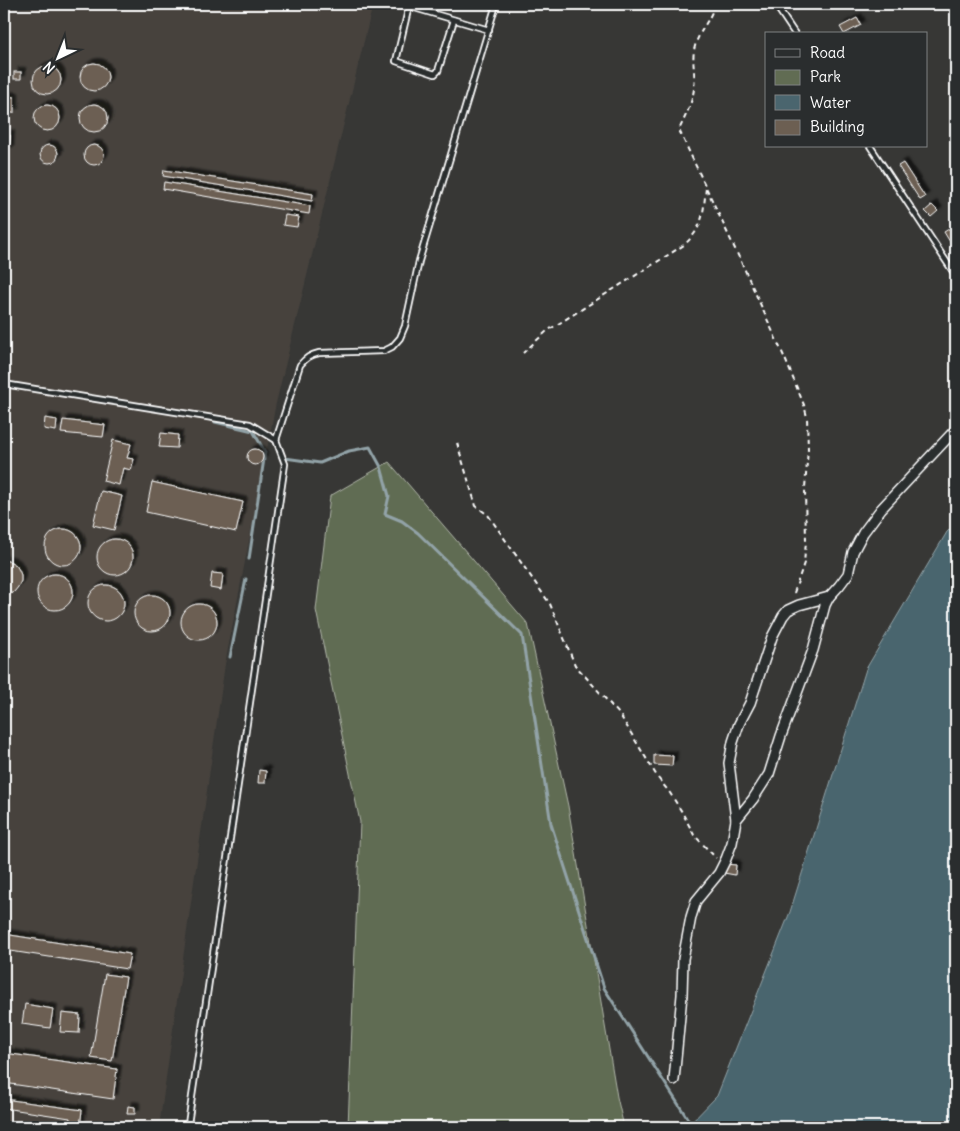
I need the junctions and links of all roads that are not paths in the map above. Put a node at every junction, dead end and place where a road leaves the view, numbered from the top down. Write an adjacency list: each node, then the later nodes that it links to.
1 (401, 4): 4 (lane)
2 (495, 4): 6 (lane)
3 (775, 4): 7 (lane)
4 (409, 6): 5 (lane); 5 (lane)
5 (454, 20): 6 (lane)
6 (489, 30): 12 (lane)
7 (794, 32)
8 (871, 148): 9 (lane)
9 (956, 276)
10 (4, 384): 12 (lane)
11 (956, 428): 13 (street)
12 (276, 440): 16 (lane)
13 (829, 597): 14 (street); 14 (street)
14 (736, 820): 15 (street)
15 (674, 1080)
16 (190, 1127)

